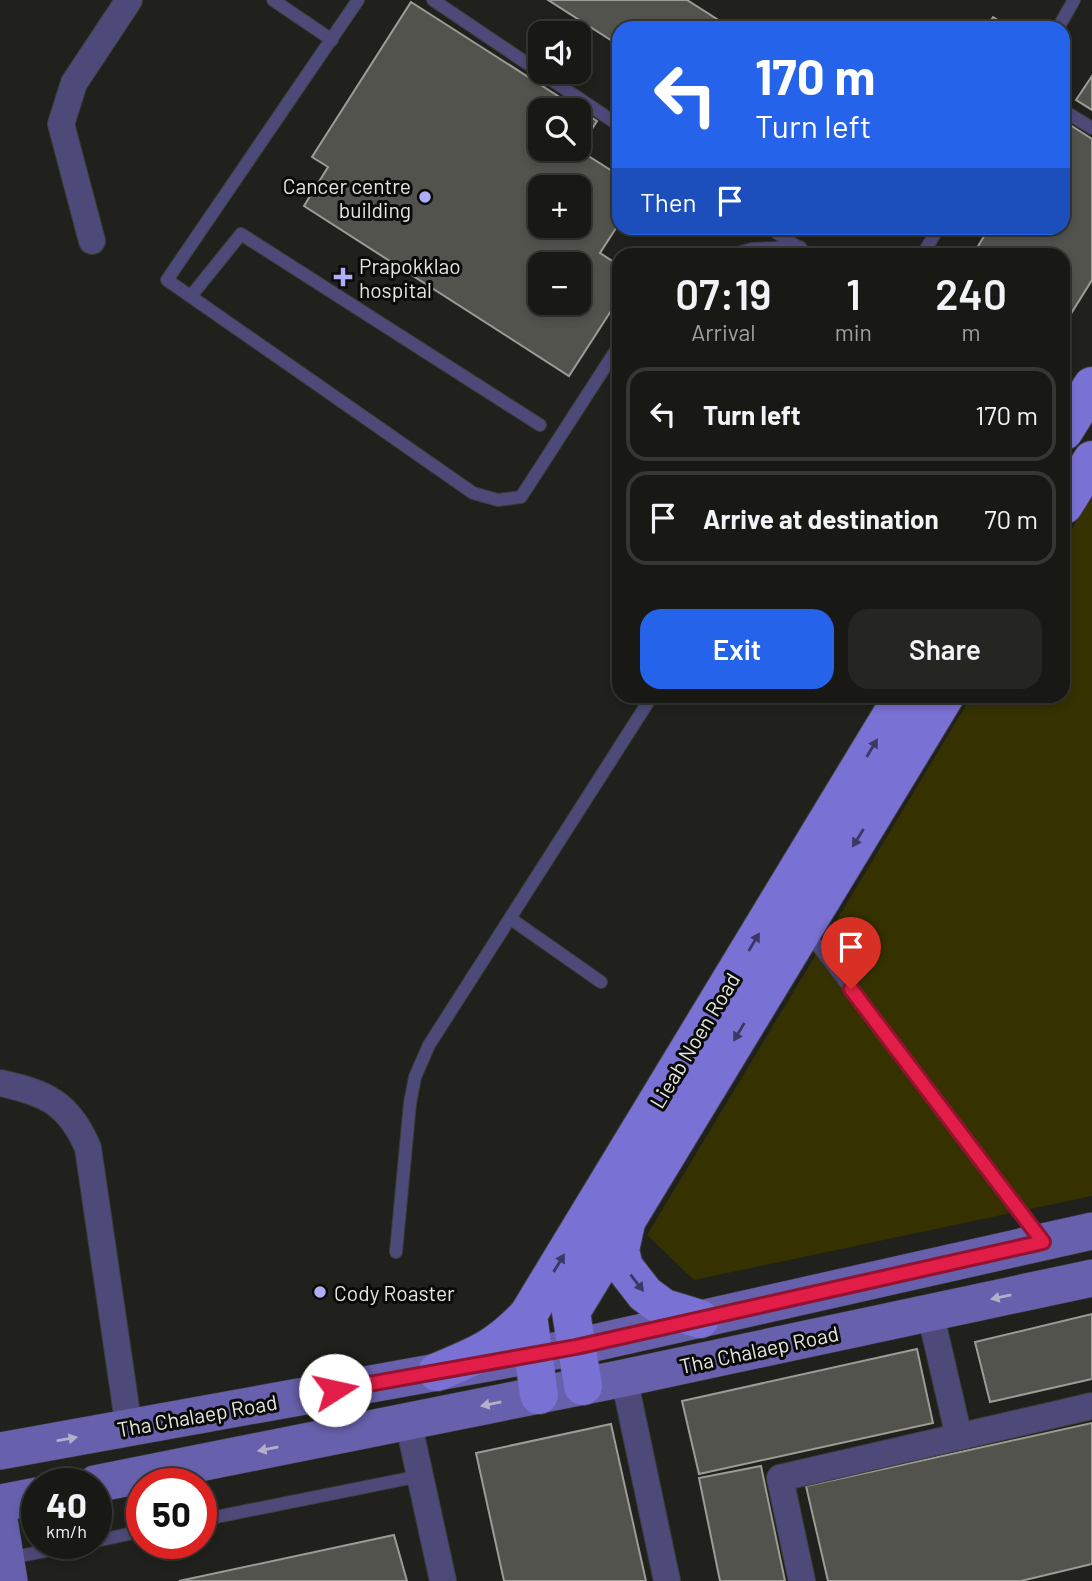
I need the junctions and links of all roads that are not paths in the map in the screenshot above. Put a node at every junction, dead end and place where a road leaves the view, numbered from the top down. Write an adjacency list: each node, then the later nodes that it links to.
1 (129, 0): 12 (street)
2 (273, 0): 7 (lane)
3 (358, 0): 7 (lane)
4 (433, 0): 9 (lane)
5 (1074, 0): 6 (lane)
6 (1062, 21)
7 (332, 40): 15 (lane)
8 (1070, 115): 10 (lane)
9 (612, 121)
10 (1092, 128)
11 (781, 235): 13 (lane)
12 (92, 241)
13 (800, 247): 14 (lane)
14 (784, 248)
15 (191, 296): 16 (lane); 19 (lane)
16 (612, 356)
17 (1092, 386): 18 (main road)
18 (1070, 419)
19 (540, 425)
20 (1092, 460): 21 (main road)
21 (1070, 495)
22 (648, 703): 25 (lane)
23 (899, 703): 36 (main road, Lieab Noen Road, one-way to 23)
24 (941, 703): 26 (main road, Lieab Noen Road, one-way to 26)
25 (511, 919): 27 (lane); 32 (lane)
26 (803, 926): 29 (main road, Lieab Noen Road, one-way to 29); 31 (lane)
27 (601, 982)
28 (0, 1083): 46 (street)
29 (626, 1220): 37 (main road, one-way to 37); 38 (main road, Lieab Noen Road)
30 (1092, 1231): 31 (main road, Tha Chalaep Road)
31 (1043, 1242): 34 (main road); 37 (main road, Tha Chalaep Road)
32 (396, 1252)
33 (1092, 1278): 34 (main road, Tha Chalaep Road)
34 (1053, 1286): 35 (main road, Tha Chalaep Road, one-way to 35)
35 (930, 1312): 41 (main road, Tha Chalaep Road); 47 (street)
36 (528, 1315): 39 (main road); 40 (main road, Lieab Noen Road)
37 (700, 1319): 38 (main road, Tha Chalaep Road)
38 (576, 1347): 39 (main road, Tha Chalaep Road); 42 (main road, Lieab Noen Road)
39 (533, 1354): 40 (main road, Tha Chalaep Road); 43 (main road)
40 (437, 1372): 46 (main road, Tha Chalaep Road)
41 (624, 1378): 42 (main road, Tha Chalaep Road); 55 (street)
42 (583, 1386): 43 (main road, Tha Chalaep Road)
43 (539, 1395): 45 (main road, Tha Chalaep Road, one-way to 45)
44 (1092, 1406): 47 (street)
45 (408, 1421): 49 (street); 50 (main road, Tha Chalaep Road, one-way to 50)
46 (129, 1428): 48 (main road, Tha Chalaep Road, one-way to 46)
47 (959, 1437): 56 (street)
48 (0, 1451)
49 (421, 1476): 53 (lane); 54 (street)
50 (112, 1481)
51 (21, 1499): 52 (main road)
52 (0, 1503)
53 (217, 1517)
54 (443, 1581)
55 (667, 1581)
56 (802, 1581)

